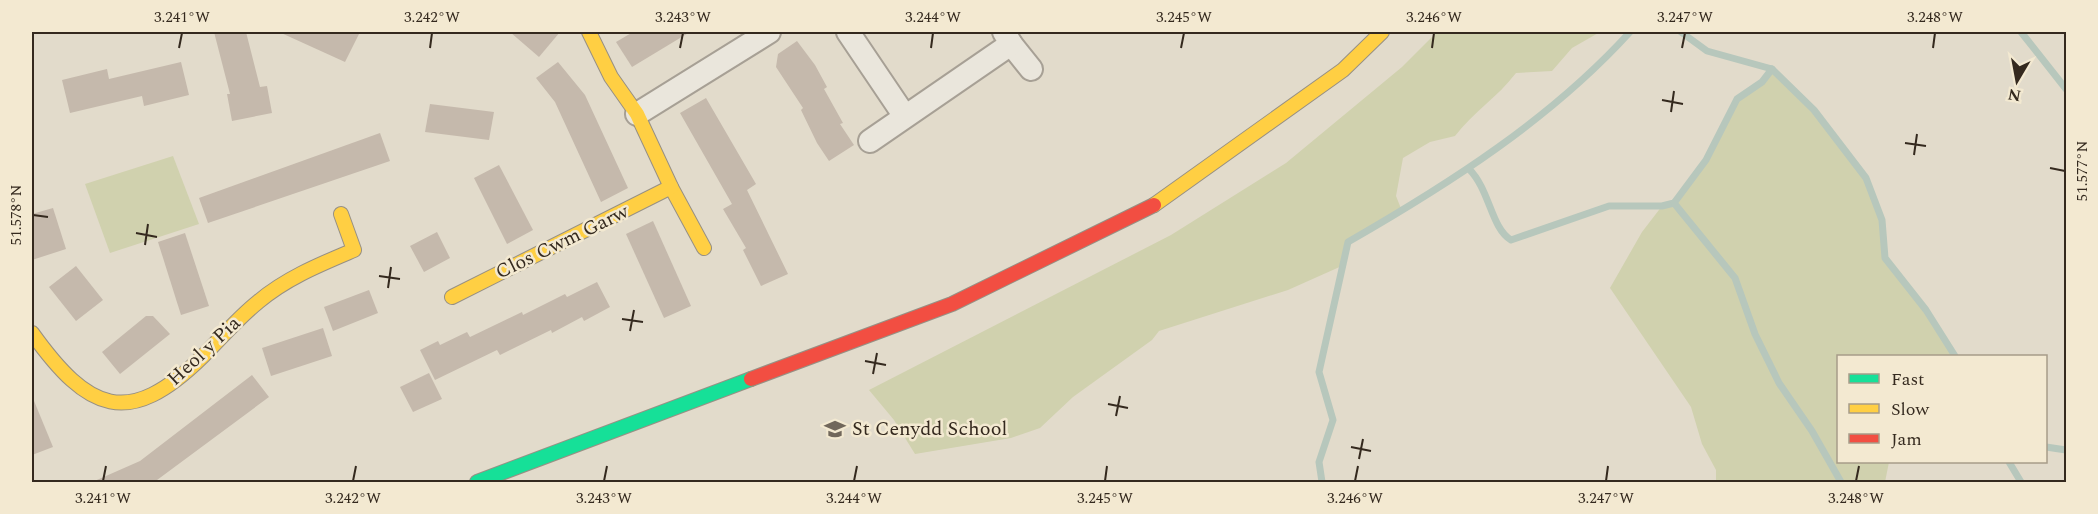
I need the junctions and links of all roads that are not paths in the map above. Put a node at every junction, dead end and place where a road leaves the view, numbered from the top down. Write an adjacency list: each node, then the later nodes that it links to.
1 (589, 32): 7 (main road)
2 (769, 32): 7 (street)
3 (848, 32): 8 (street)
4 (1383, 32): 15 (main road)
5 (1007, 38): 6 (street); 8 (street)
6 (1031, 69)
7 (637, 114): 10 (main road)
8 (904, 115): 9 (street)
9 (870, 141)
10 (671, 187): 12 (main road); 13 (main road, Clos Cwm Garw)
11 (341, 214): 14 (main road, Heol y Pia)
12 (704, 248)
13 (452, 297)
14 (32, 333)
15 (477, 483)

